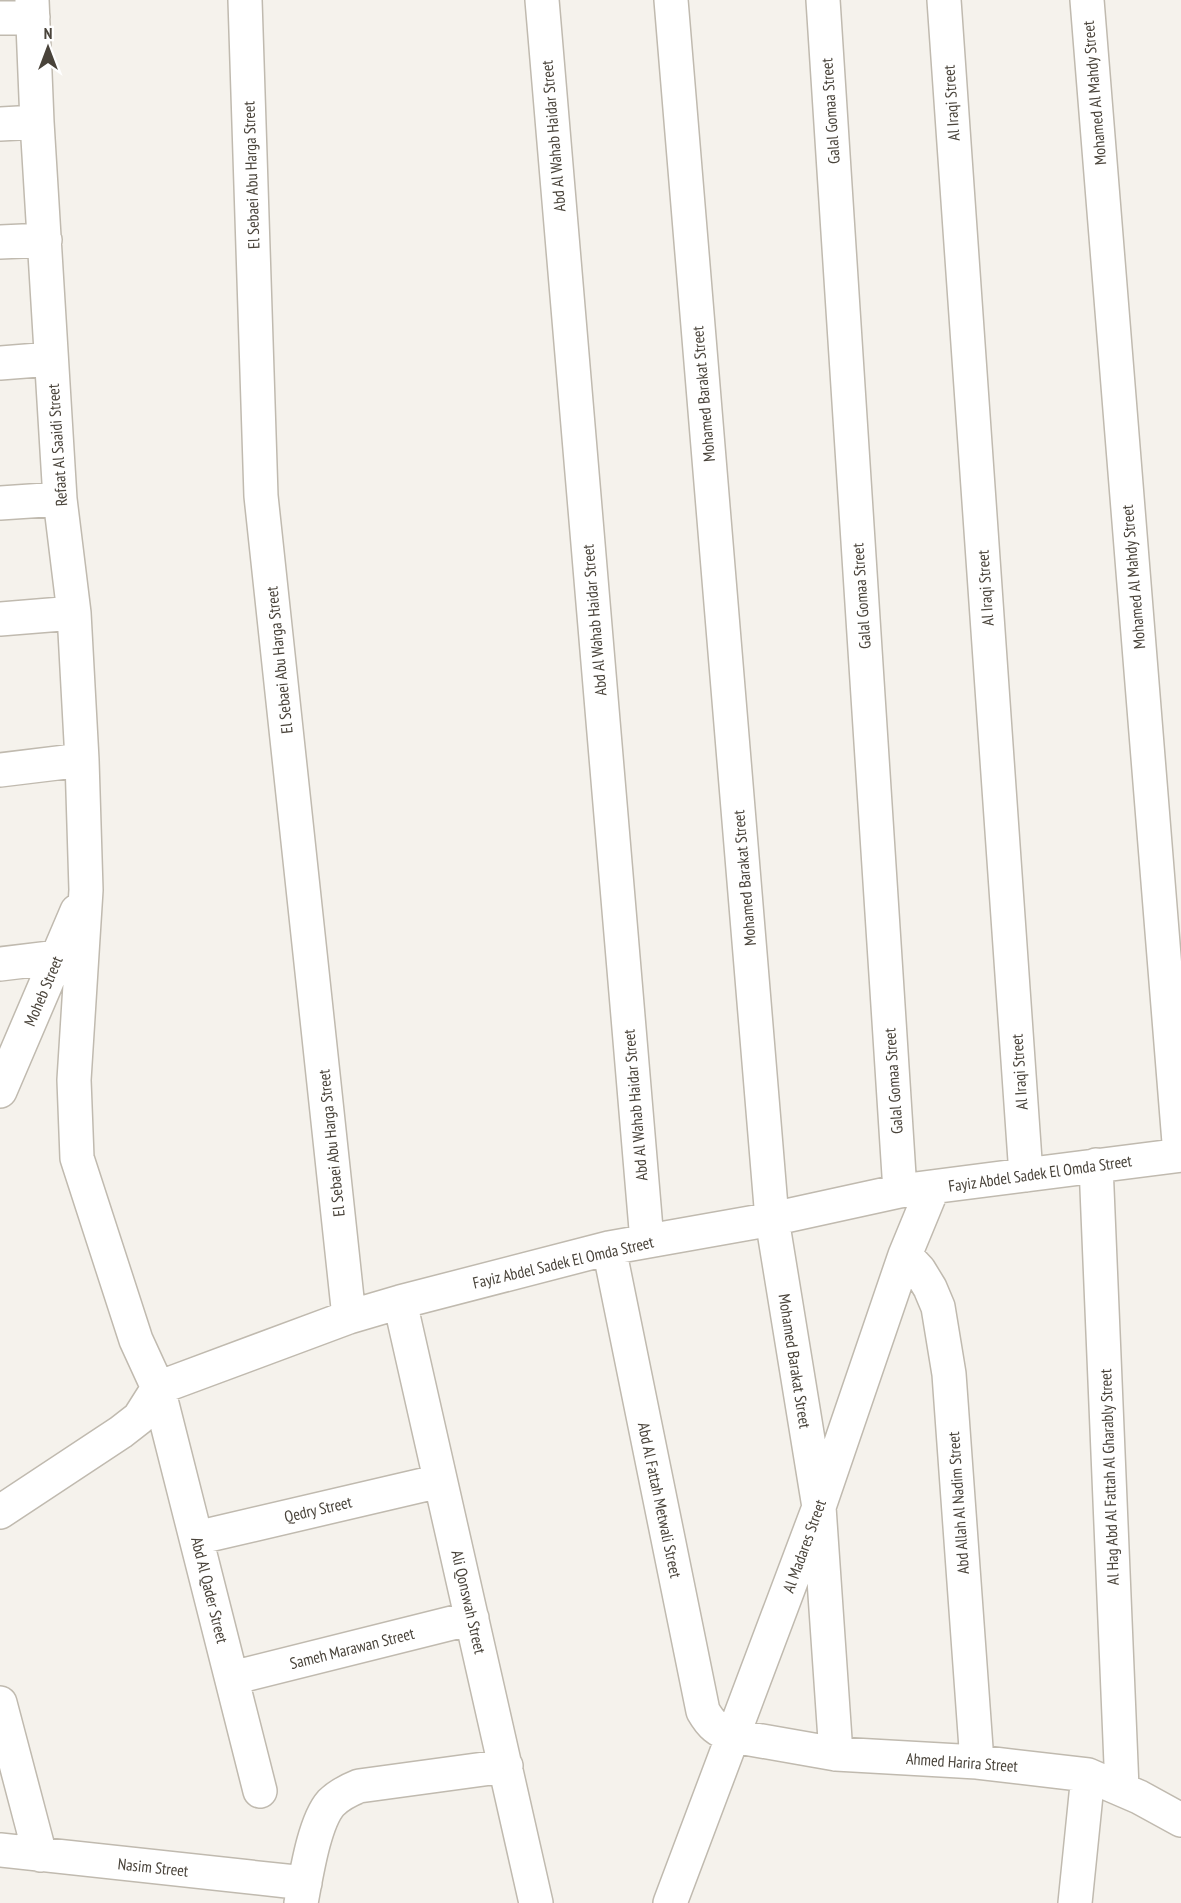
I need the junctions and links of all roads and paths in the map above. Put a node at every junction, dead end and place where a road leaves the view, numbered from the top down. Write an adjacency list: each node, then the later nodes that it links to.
1 (246, 0): 35 (street, El Sebaei Abu Harga Street)
2 (542, 0): 31 (street, Abd Al Wahab Haidar Street)
3 (671, 0): 30 (street, Mohamed Barakat Street)
4 (822, 0): 29 (street, Galal Gomaa Street)
5 (944, 0): 27 (street, Al Iraqi Street)
6 (1087, 0): 25 (street, Mohamed Al Mahdy Street)
7 (33, 8): 8 (street); 9 (street, Refaat Al Saaidi Street)
8 (0, 18)
9 (38, 122): 10 (street); 11 (street, Refaat Al Saaidi Street)
10 (0, 124)
11 (45, 240): 12 (street); 13 (street, Refaat Al Saaidi Street)
12 (0, 242)
13 (51, 359): 14 (street); 15 (street, Refaat Al Saaidi Street)
14 (0, 363)
15 (60, 499): 16 (street); 17 (street, Refaat Al Saaidi Street)
16 (0, 503)
17 (74, 613): 18 (street); 19 (street, Refaat Al Saaidi Street)
18 (0, 619)
19 (82, 760): 20 (street); 21 (street, Refaat Al Saaidi Street)
20 (0, 770)
21 (86, 890): 22 (street, Moheb Street); 36 (street, Abd Al Qader Street)
22 (58, 957): 23 (street); 24 (street, Moheb Street)
23 (0, 964)
24 (0, 1091)
25 (1180, 1155): 26 (street, Fayiz Abdel Sadek El Omda Street)
26 (1096, 1166): 27 (street, Fayiz Abdel Sadek El Omda Street); 49 (street, Al Hag Abd Al Fattah Al Gharably Street)
27 (1026, 1175): 28 (street, Fayiz Abdel Sadek El Omda Street)
28 (933, 1187): 29 (street, Fayiz Abdel Sadek El Omda Street); 33 (street, Al Madares Street)
29 (900, 1191): 30 (street, Fayiz Abdel Sadek El Omda Street)
30 (772, 1219): 31 (street, Fayiz Abdel Sadek El Omda Street); 38 (street, Mohamed Barakat Street)
31 (647, 1241): 32 (street, Fayiz Abdel Sadek El Omda Street)
32 (609, 1248): 34 (street, Fayiz Abdel Sadek El Omda Street); 44 (street, Abd Al Fattah Metwali Street)
33 (905, 1255): 38 (street, Al Madares Street); 46 (street, Abd Allah Al Nadim Street)
34 (400, 1302): 35 (street, Fayiz Abdel Sadek El Omda Street); 37 (street, Ali Qonswah Street)
35 (349, 1317): 36 (street, Fayiz Abdel Sadek El Omda Street)
36 (158, 1388): 39 (street); 40 (street, Abd Al Qader Street)
37 (440, 1481): 40 (street, Qedry Street); 41 (street, Ali Qonswah Street)
38 (819, 1506): 44 (street, Al Madares Street); 45 (street, Mohamed Barakat Street)
39 (0, 1512)
40 (196, 1538): 42 (street, Abd Al Qader Street)
41 (472, 1618): 42 (street, Sameh Marawan Street); 47 (street, Ali Qonswah Street)
42 (232, 1678): 50 (street, Abd Al Qader Street)
43 (0, 1703): 53 (street)
44 (733, 1736): 45 (street, Ahmed Harira Street); 56 (street, Al Madares Street)
45 (836, 1754): 46 (street, Ahmed Harira Street)
46 (977, 1762): 48 (street, Ahmed Harira Street)
47 (506, 1766): 54 (street); 55 (street, Ali Qonswah Street)
48 (1088, 1775): 49 (street, Ahmed Harira Street); 57 (street)
49 (1122, 1788): 51 (street, Ahmed Harira Street)
50 (260, 1791)
51 (1181, 1820)
52 (0, 1850): 53 (street, Nasim Street)
53 (40, 1855): 54 (street, Nasim Street)
54 (303, 1893)
55 (536, 1903)
56 (670, 1903)
57 (1075, 1903)

